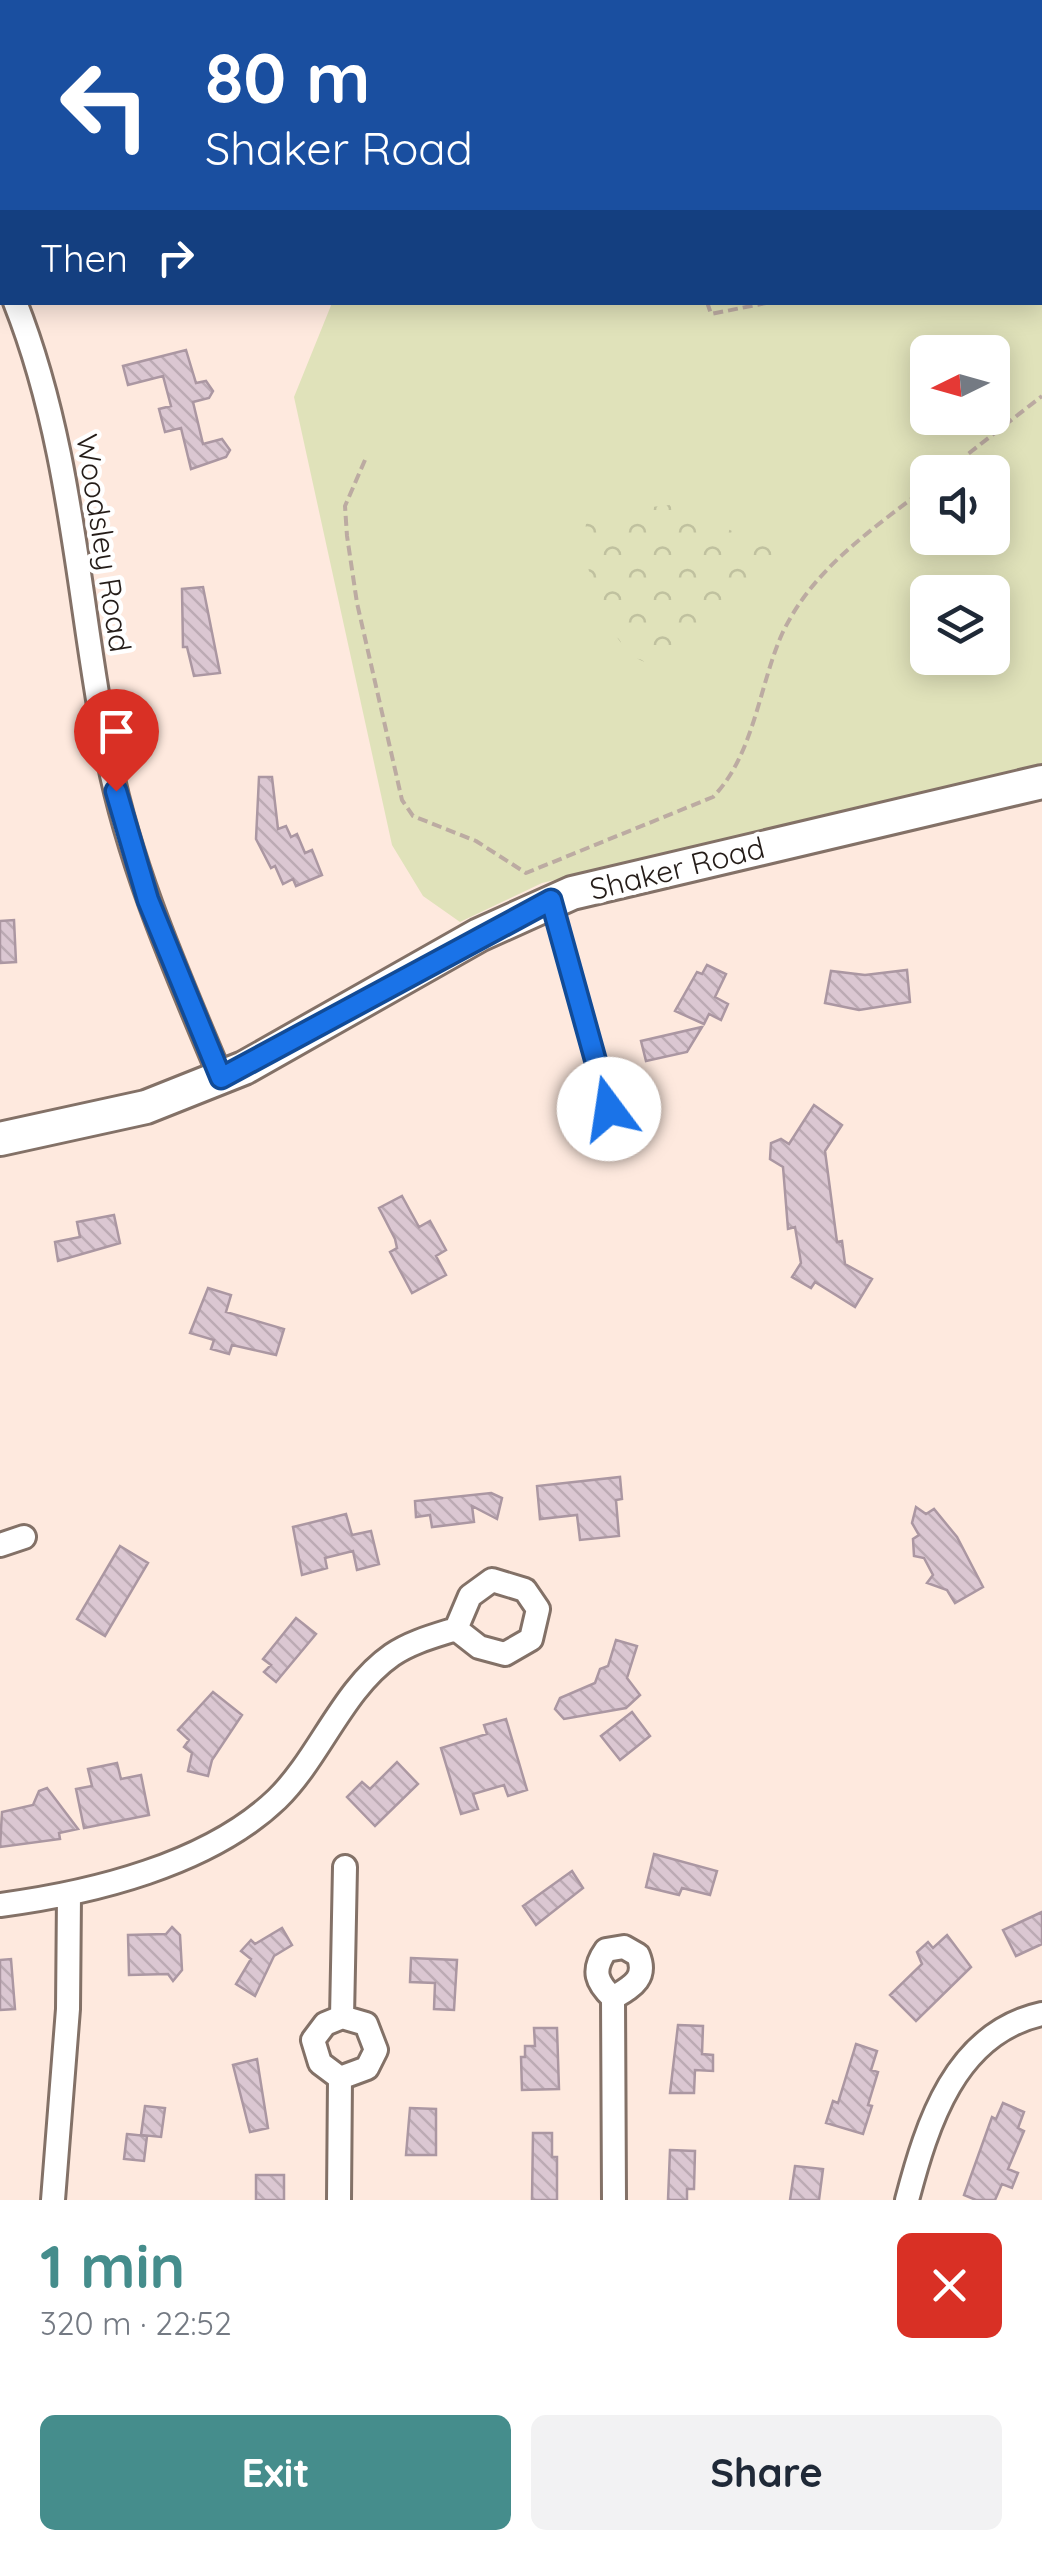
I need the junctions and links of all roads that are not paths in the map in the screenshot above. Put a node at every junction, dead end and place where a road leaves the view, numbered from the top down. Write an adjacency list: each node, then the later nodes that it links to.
1 (16, 305): 4 (street, Woodsley Road)
2 (1042, 782): 3 (main road, Shaker Road)
3 (551, 900): 4 (main road, Shaker Road); 5 (lane)
4 (221, 1078): 6 (main road, Shaker Road)
5 (609, 1109)
6 (0, 1139)
7 (24, 1537): 8 (street)
8 (0, 1545)
9 (456, 1629): 11 (street)
10 (345, 1867): 15 (street)
11 (69, 1894): 12 (street); 17 (street)
12 (0, 1904)
13 (613, 1998): 19 (street)
14 (1042, 2014): 20 (street)
15 (342, 2017): 16 (street); 16 (street)
16 (340, 2078): 18 (street)
17 (53, 2200)
18 (339, 2200)
19 (614, 2200)
20 (907, 2200)

